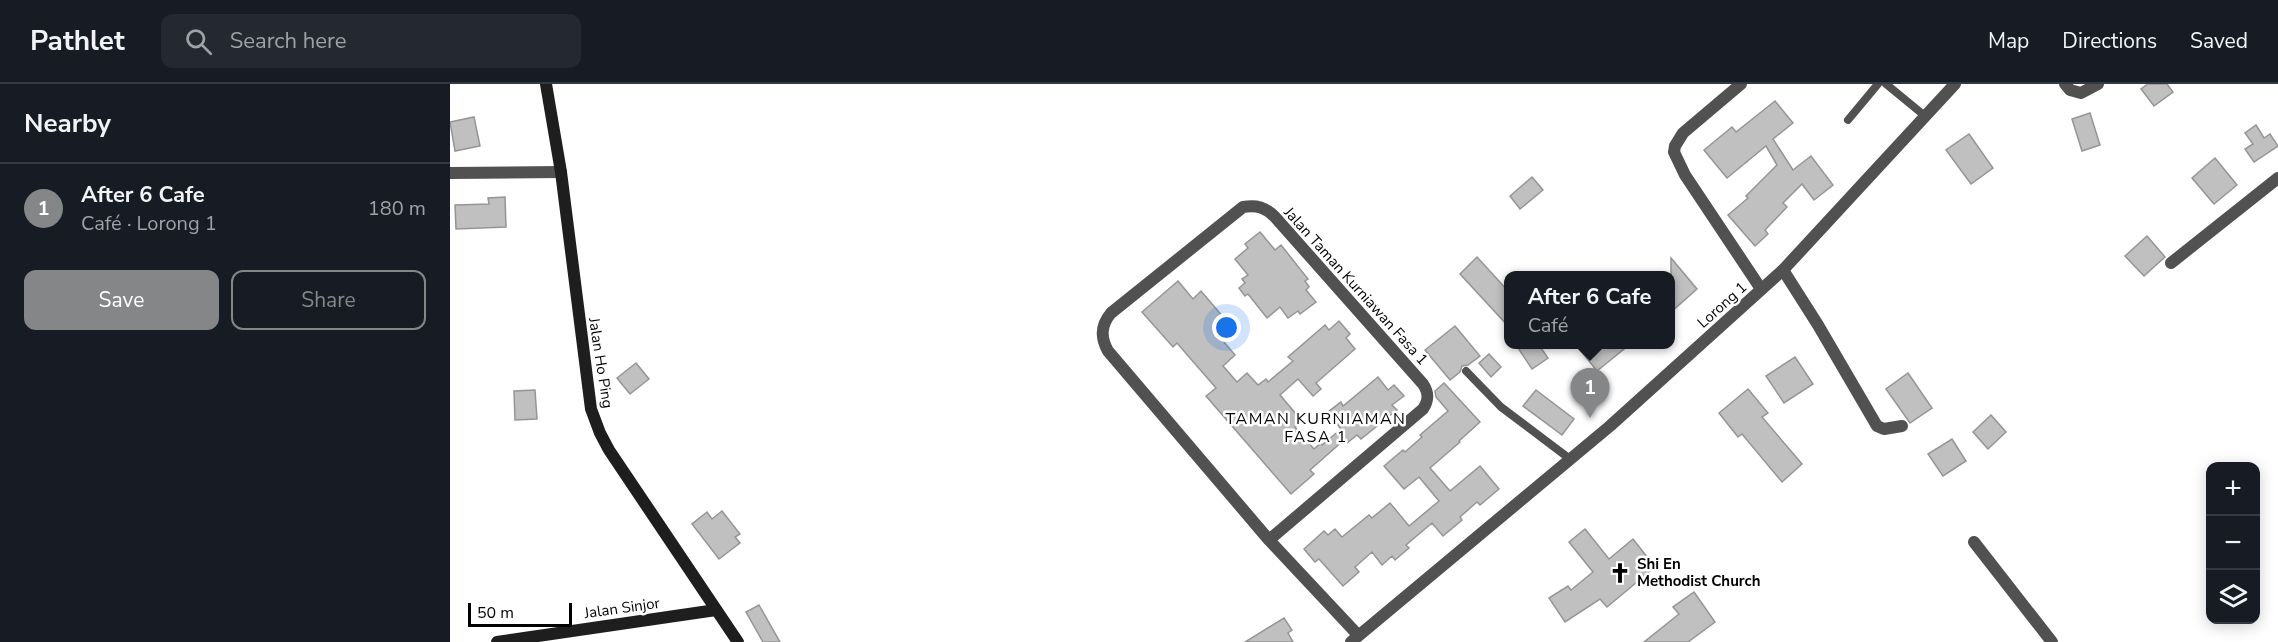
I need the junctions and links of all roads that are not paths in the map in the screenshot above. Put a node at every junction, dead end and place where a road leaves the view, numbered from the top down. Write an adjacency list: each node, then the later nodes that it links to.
1 (546, 84): 10 (street, Jalan Ho Ping)
2 (1741, 84): 15 (street)
3 (1878, 84): 9 (lane)
4 (1886, 84): 8 (lane)
5 (1954, 84): 8 (street, Lorong 1)
6 (2065, 84): 7 (street)
7 (2098, 84)
8 (1925, 116): 14 (street, Lorong 1)
9 (1848, 120)
10 (561, 172): 11 (street); 21 (street, Jalan Ho Ping)
11 (450, 173)
12 (2278, 178): 13 (street)
13 (2171, 263)
14 (1783, 270): 15 (street, Lorong 1); 17 (street)
15 (1761, 289): 18 (street, Lorong 1)
16 (1466, 371): 18 (lane)
17 (1902, 426)
18 (1570, 459): 22 (street, Lorong 1)
19 (1269, 540): 19 (street, Jalan Taman Kurniawan Fasa 1); 22 (street, Jalan Taman Kurniawan Fasa 1)
20 (1974, 542): 25 (street)
21 (716, 610): 23 (street, Jalan Sinjor); 24 (street, Jalan Ho Ping)
22 (1355, 639)
23 (497, 642)
24 (738, 642)
25 (2052, 642)

